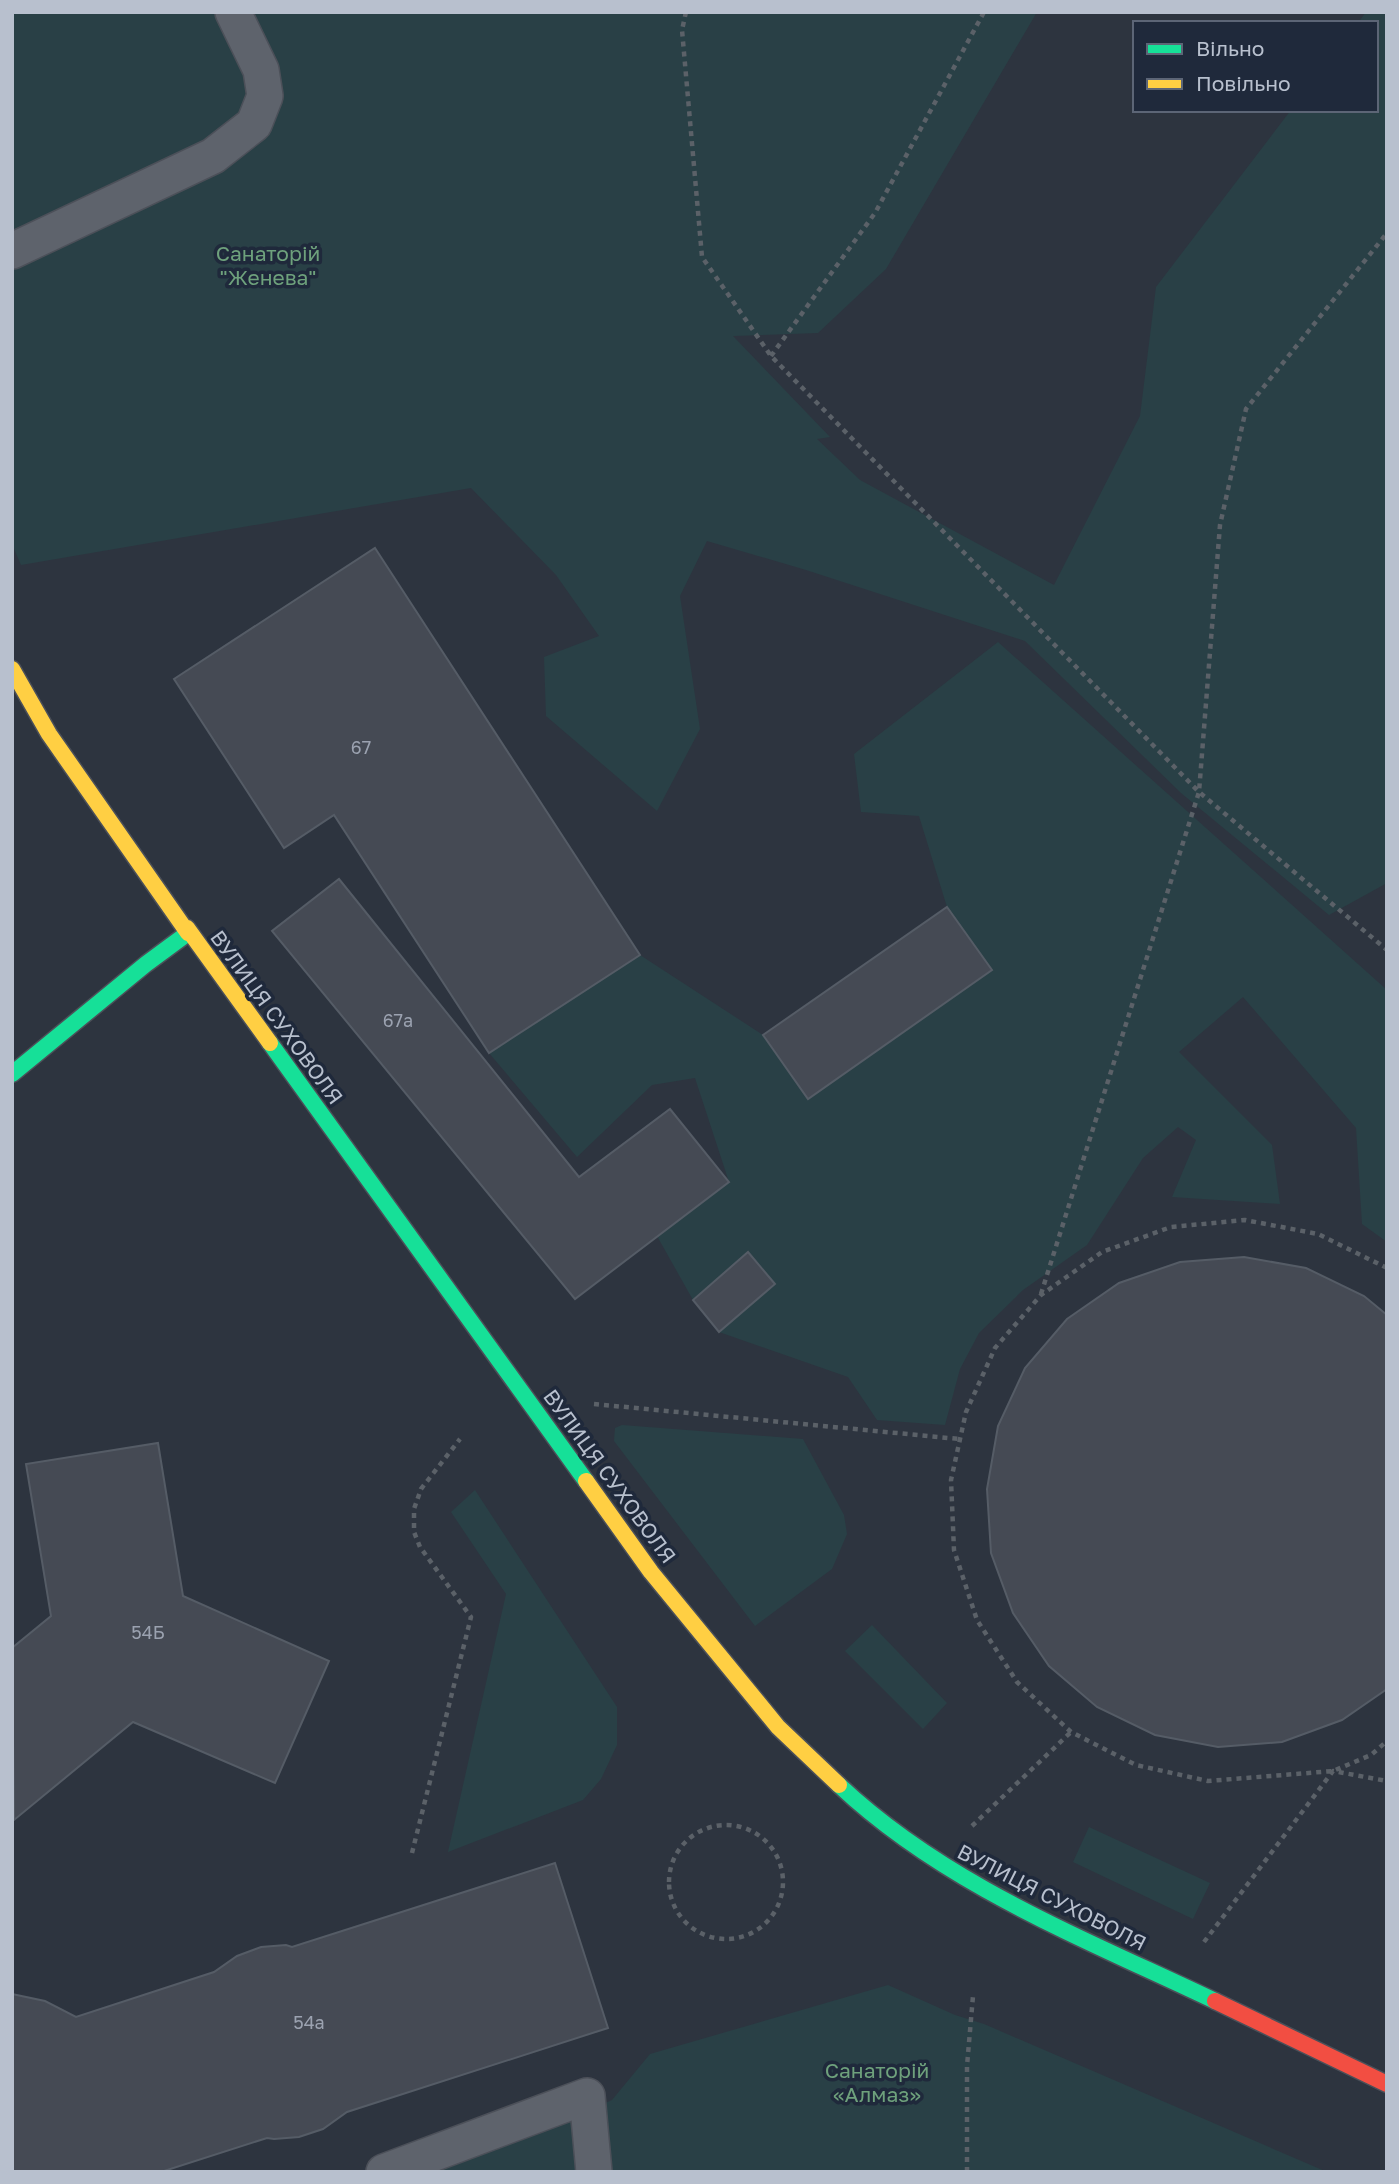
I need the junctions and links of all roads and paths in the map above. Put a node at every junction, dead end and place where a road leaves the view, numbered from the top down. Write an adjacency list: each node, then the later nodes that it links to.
1 (233, 12): 5 (lane)
2 (686, 12): 6 (path)
3 (984, 12): 6 (path)
4 (1387, 233): 8 (path)
5 (12, 251)
6 (771, 356): 8 (path)
7 (12, 669): 9 (street, ВУЛИЦЯ СУХОВОЛЯ)
8 (1199, 792): 10 (path); 13 (path)
9 (188, 933): 11 (street); 26 (street, ВУЛИЦЯ СУХОВОЛЯ)
10 (1387, 950)
11 (12, 1074)
12 (1387, 1268): 13 (path)
13 (1041, 1295): 16 (path)
14 (586, 1403): 16 (path)
15 (460, 1439): 22 (path)
16 (959, 1439): 17 (path)
17 (1071, 1732): 19 (path); 21 (path)
18 (1387, 1741): 19 (path)
19 (1333, 1771): 20 (path); 24 (path)
20 (1387, 1781)
21 (966, 1832)
22 (412, 1853)
23 (782, 1875): 23 (path)
24 (1203, 1943)
25 (973, 1996): 29 (path)
26 (1387, 2084)
27 (384, 2172): 28 (lane)
28 (594, 2172)
29 (967, 2172)

